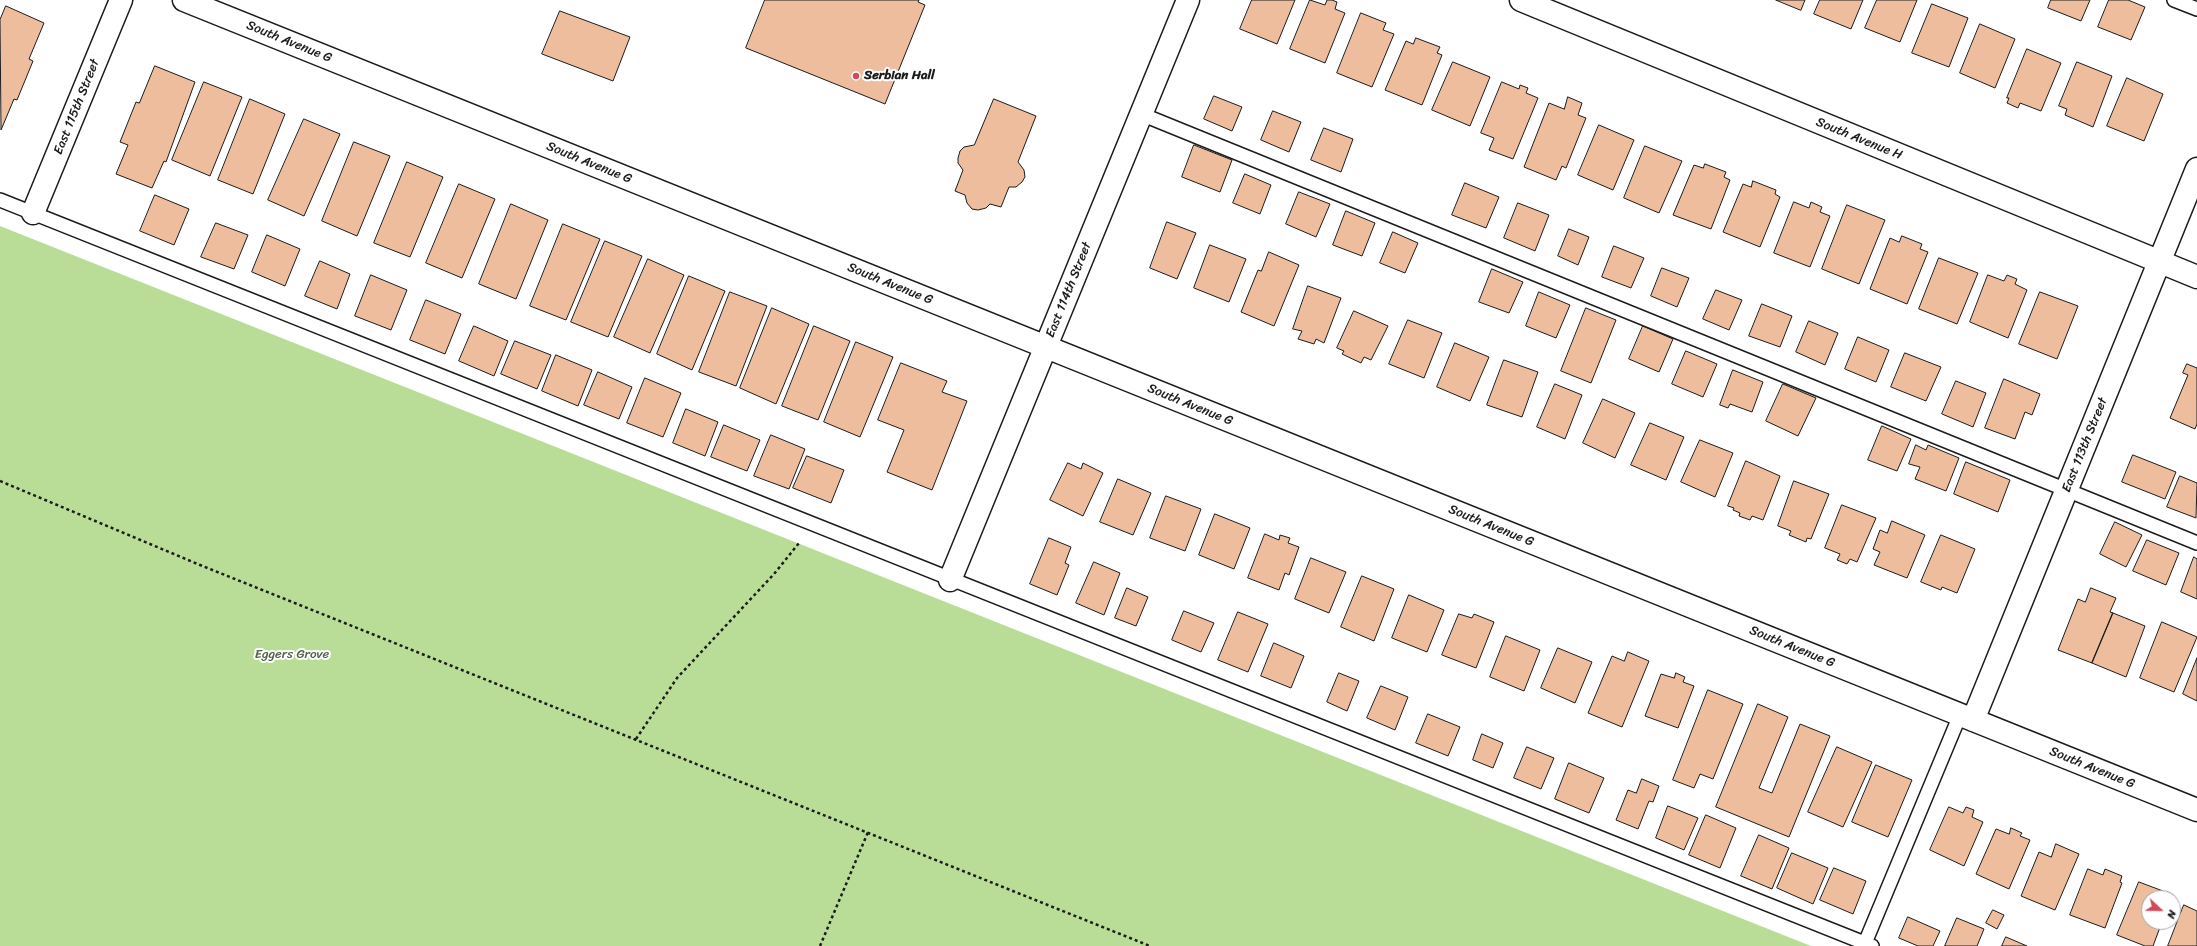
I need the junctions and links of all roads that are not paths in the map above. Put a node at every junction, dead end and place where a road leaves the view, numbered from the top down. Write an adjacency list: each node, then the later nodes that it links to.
1 (121, 0): 10 (street, East 115th Street)
2 (184, 0): 13 (street, South Avenue G)
3 (1188, 0): 7 (street, East 114th Street)
4 (1521, 0): 11 (street, South Avenue H)
5 (2174, 0): 6 (lane)
6 (2197, 9)
7 (1142, 114): 13 (street, East 114th Street); 14 (lane)
8 (2197, 169): 11 (street, East 113th Street)
9 (0, 200): 10 (lane)
10 (33, 213): 16 (lane)
11 (2160, 262): 12 (street, South Avenue H); 14 (street, East 113th Street)
12 (2197, 277)
13 (1046, 347): 16 (street, East 114th Street); 17 (street, South Avenue G)
14 (2067, 490): 15 (lane); 17 (street, East 113th Street)
15 (2197, 543)
16 (950, 580): 19 (lane)
17 (1967, 718): 18 (street, South Avenue G); 19 (lane)
18 (2197, 810)
19 (1868, 945)

